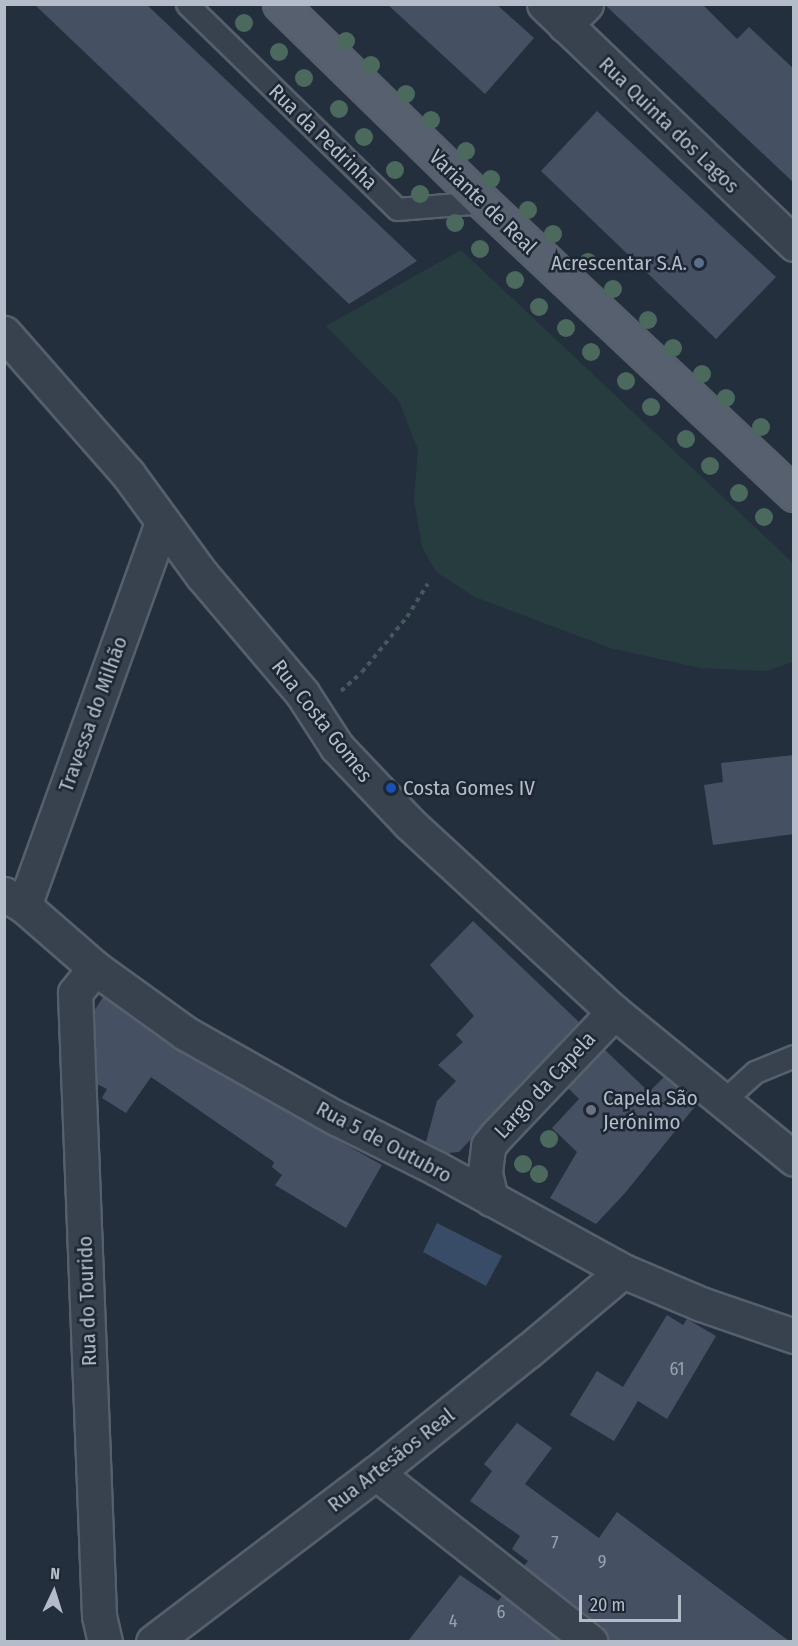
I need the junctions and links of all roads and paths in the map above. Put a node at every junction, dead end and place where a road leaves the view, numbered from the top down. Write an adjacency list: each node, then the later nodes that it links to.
1 (187, 4): 4 (lane, Rua da Pedrinha)
2 (280, 4): 4 (main road, Variante de Real)
3 (565, 11): 5 (street, Rua Quinta dos Lagos)
4 (483, 202): 7 (main road, Variante de Real)
5 (794, 244)
6 (4, 333): 8 (street, Rua Costa Gomes)
7 (794, 494)
8 (162, 522): 11 (street, Travessa do Milhão); 13 (street, Rua Costa Gomes)
9 (428, 584): 10 (path)
10 (336, 696)
11 (14, 900): 12 (street, Rua 5 de Outubro)
12 (95, 968): 17 (street, Rua 5 de Outubro); 21 (street, Rua do Tourido)
13 (614, 1012): 15 (street, Rua Costa Gomes); 17 (street, Largo da Capela)
14 (794, 1056): 15 (lane)
15 (722, 1102): 16 (street, Rua Costa Gomes)
16 (794, 1159)
17 (491, 1199): 18 (street, Rua 5 de Outubro)
18 (622, 1270): 19 (street, Rua 5 de Outubro); 20 (street, Rua Artesãos Real)
19 (794, 1336)
20 (376, 1473): 22 (street, Rua Artesãos Real); 23 (street)
21 (105, 1641)
22 (153, 1641)
23 (591, 1641)

